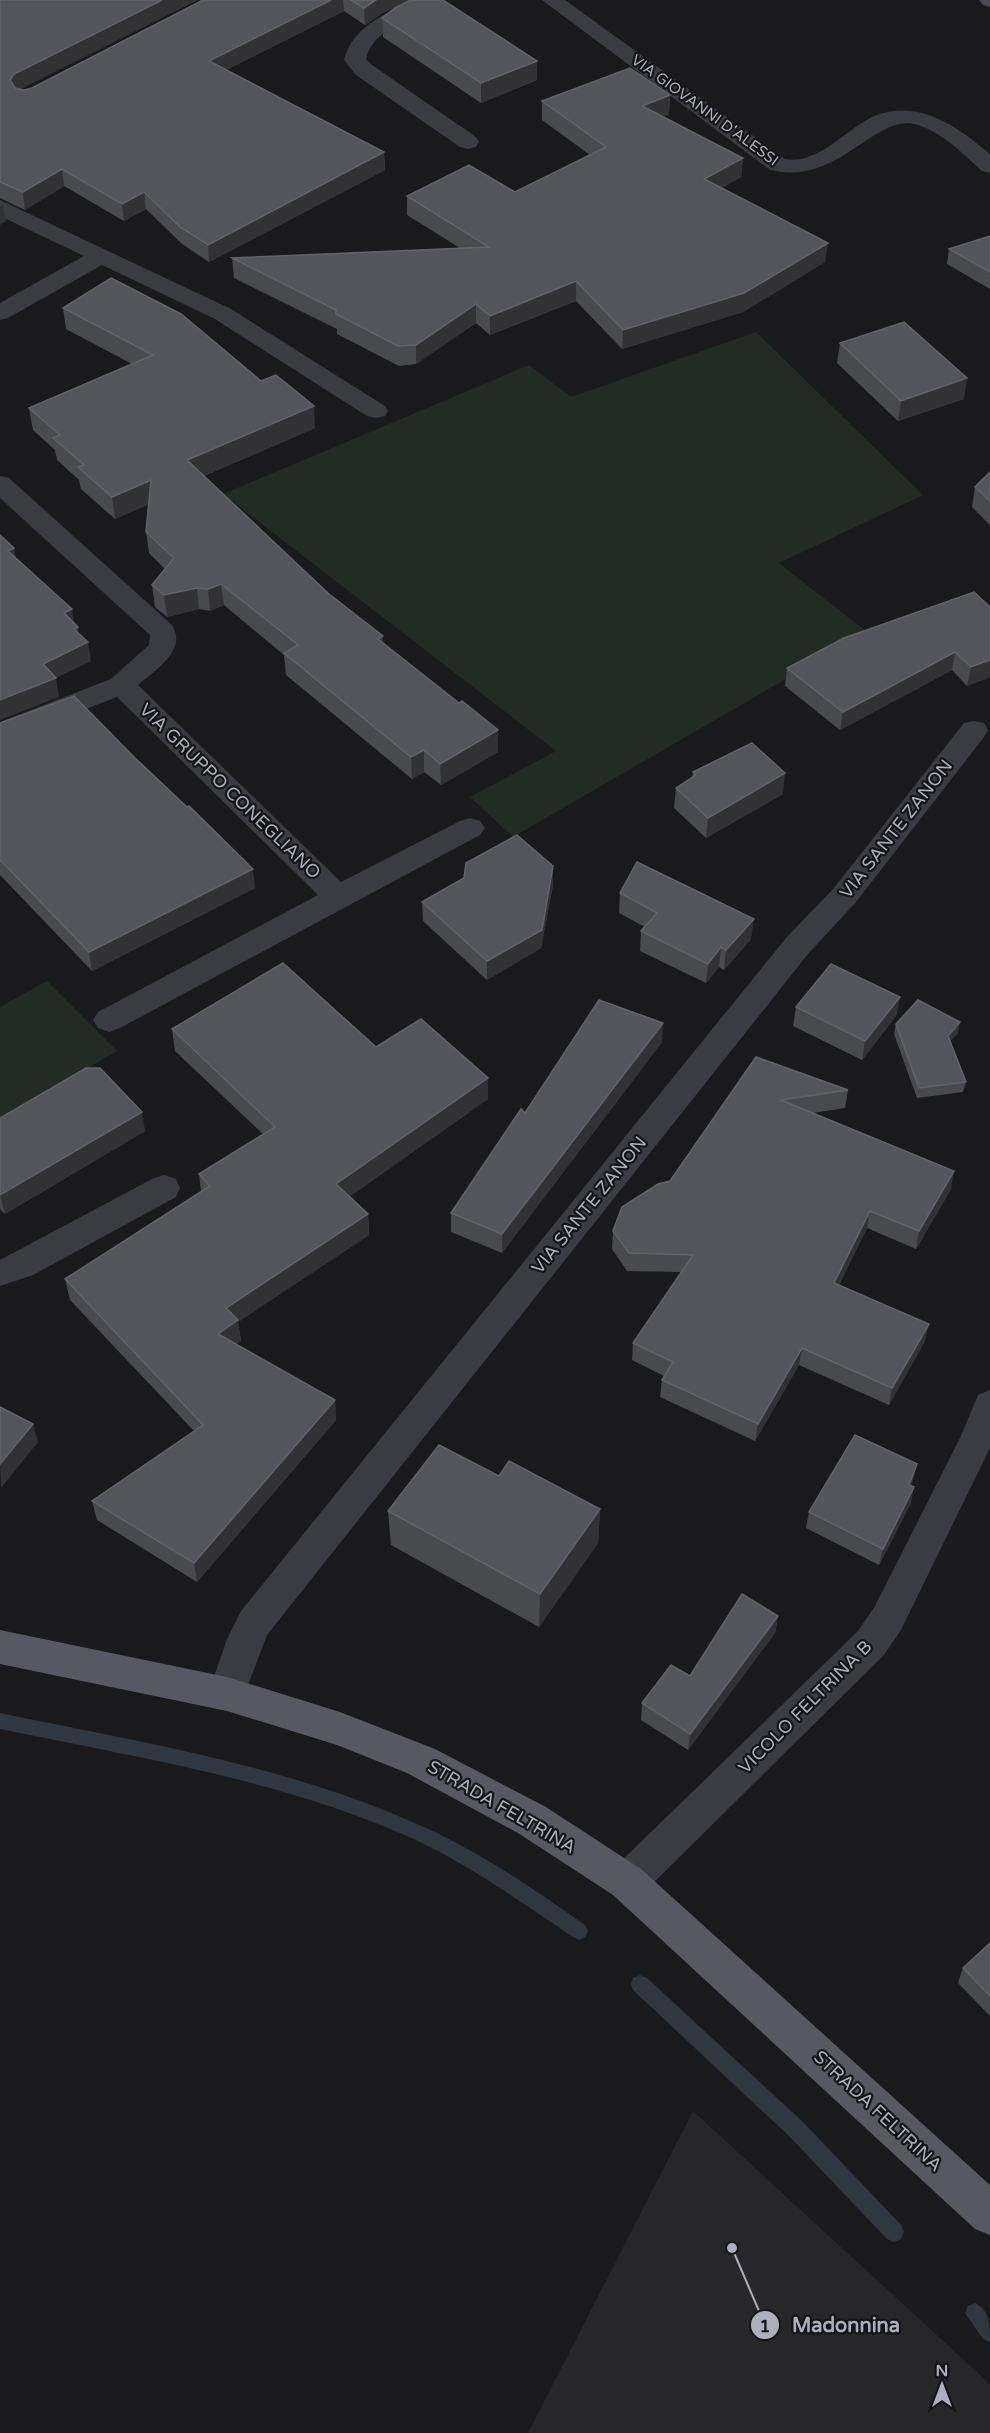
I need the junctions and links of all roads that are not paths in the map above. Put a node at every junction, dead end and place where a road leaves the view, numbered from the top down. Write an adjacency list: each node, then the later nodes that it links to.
1 (430, 0): 3 (street)
2 (552, 0): 4 (street, VIA GIOVANNI D'ALESSI)
3 (468, 142)
4 (990, 166)
5 (0, 207): 6 (street)
6 (101, 256): 7 (street); 8 (street)
7 (0, 313)
8 (376, 411)
9 (0, 484): 10 (street)
10 (121, 685): 12 (street); 14 (street, VIA GRUPPO CONEGLIANO)
11 (974, 730): 20 (street, VIA SANTE ZANON)
12 (0, 733)
13 (470, 828): 14 (street, VIA GRUPPO CONEGLIANO)
14 (338, 897): 15 (street, VIA GRUPPO CONEGLIANO)
15 (109, 1020)
16 (164, 1188): 17 (street)
17 (0, 1273)
18 (990, 1405): 21 (street, VICOLO FELTRINA B)
19 (0, 1647): 20 (main road, STRADA FELTRINA)
20 (227, 1694): 21 (main road, STRADA FELTRINA)
21 (627, 1882): 22 (main road, STRADA FELTRINA)
22 (989, 2210)

